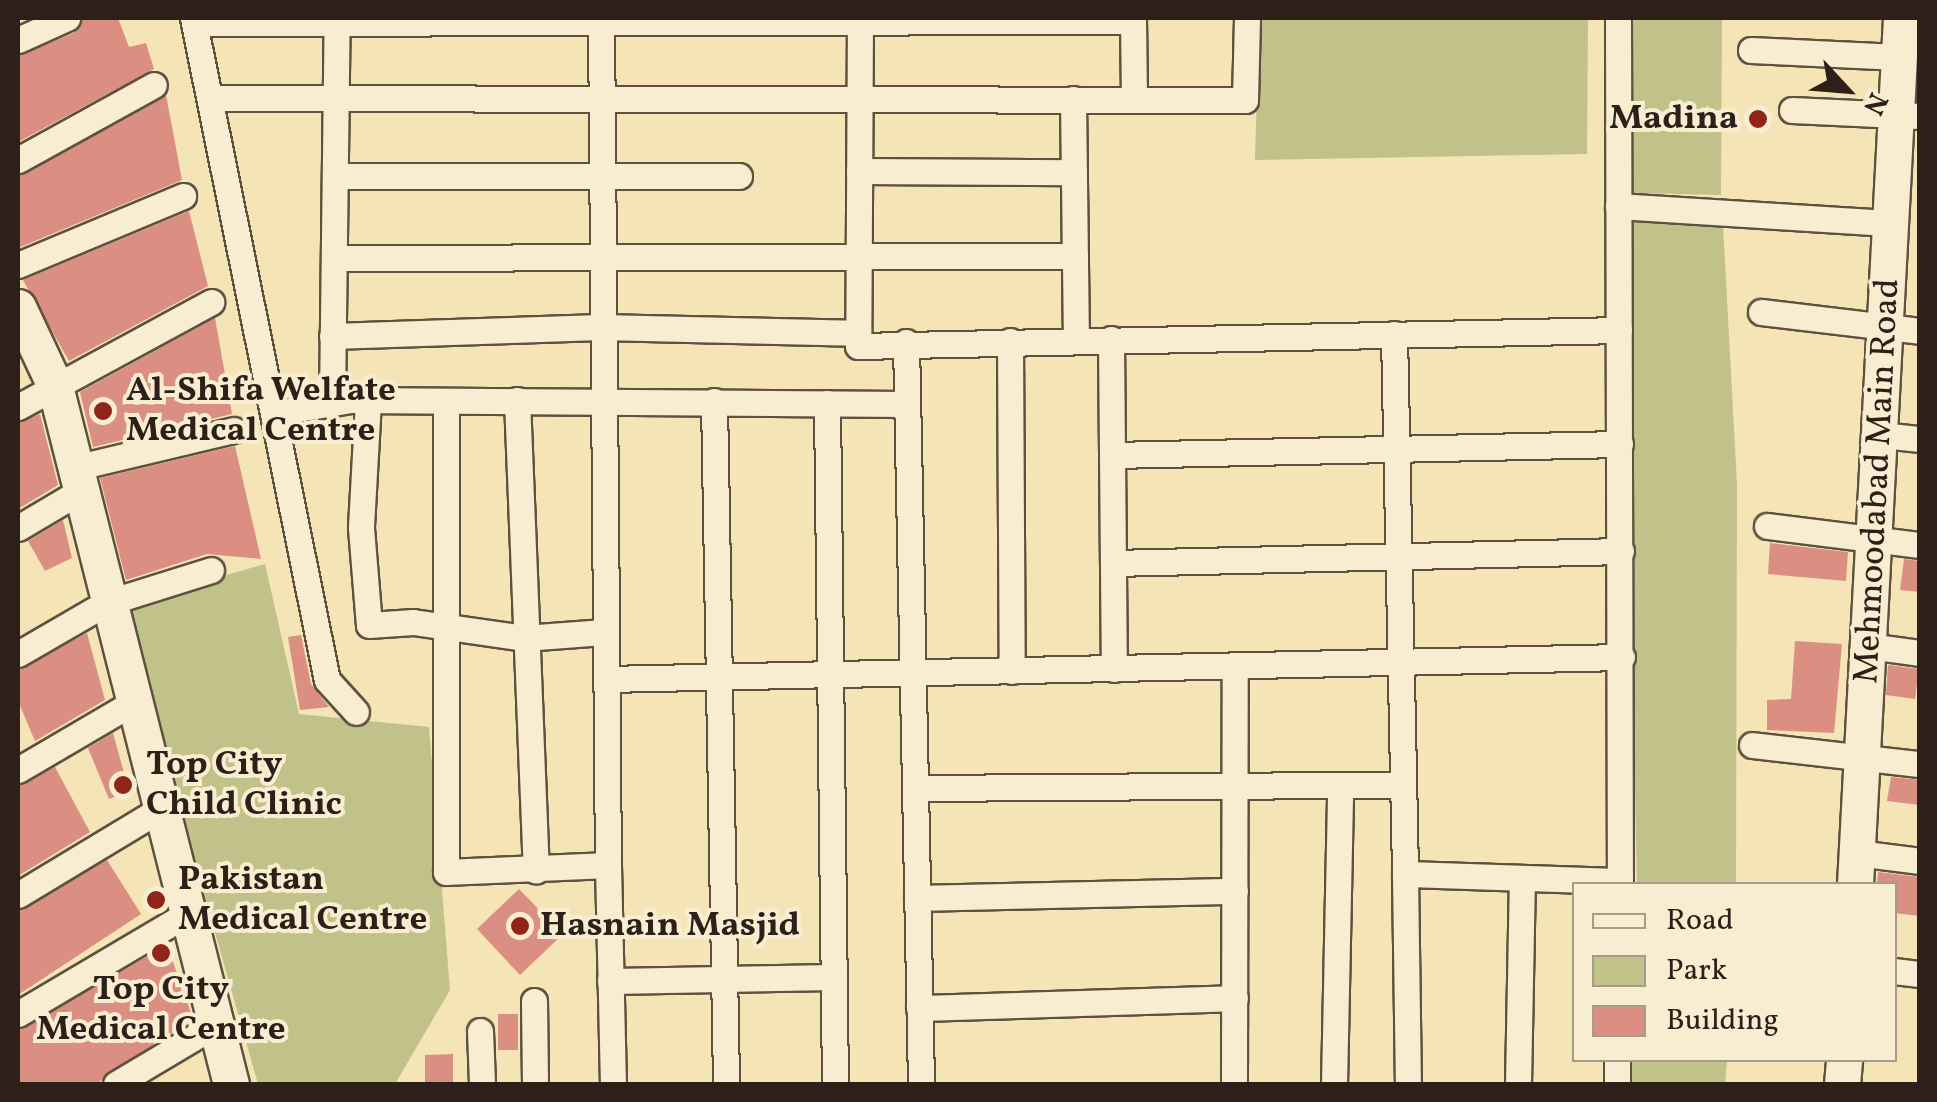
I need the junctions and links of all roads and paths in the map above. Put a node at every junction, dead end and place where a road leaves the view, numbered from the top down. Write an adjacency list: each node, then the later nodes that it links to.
1 (68, 18): 10 (street)
2 (1247, 18): 19 (street)
3 (1618, 18): 29 (street)
4 (1901, 18): 12 (street, Mehmoodabad Main Road)
5 (1134, 19): 9 (street); 19 (street)
6 (194, 20): 7 (street); 14 (street)
7 (337, 20): 8 (street); 15 (street)
8 (601, 20): 9 (street); 16 (street)
9 (860, 20): 17 (street)
10 (18, 40)
11 (1752, 50): 12 (street)
12 (1899, 57): 21 (street, Mehmoodabad Main Road)
13 (154, 85): 22 (street)
14 (211, 98): 15 (street); 59 (street)
15 (338, 98): 16 (street); 25 (street)
16 (601, 98): 17 (street); 26 (street)
17 (859, 99): 18 (street); 23 (street)
18 (1073, 99): 19 (street); 24 (street)
19 (1134, 99)
20 (1792, 110): 21 (street)
21 (1908, 115): 30 (street, Mehmoodabad Main Road)
22 (18, 160)
23 (859, 171): 24 (street); 31 (street)
24 (1074, 172): 33 (street)
25 (339, 176): 26 (street); 34 (street)
26 (600, 176): 27 (street); 32 (street)
27 (739, 176)
28 (183, 196): 35 (street)
29 (1618, 206): 30 (street); 41 (street)
30 (1906, 224): 40 (street, Mehmoodabad Main Road)
31 (858, 254): 32 (street); 33 (street); 42 (street)
32 (600, 255): 34 (street); 39 (street)
33 (1076, 256): 47 (street)
34 (336, 258): 44 (street)
35 (18, 265)
36 (211, 302): 49 (street)
37 (1761, 312): 40 (street)
38 (20, 315): 49 (street)
39 (600, 328): 42 (street); 44 (street); 50 (street)
40 (1903, 329): 61 (street, Mehmoodabad Main Road)
41 (1619, 330): 43 (street); 63 (street)
42 (858, 333): 48 (street)
43 (1394, 334): 45 (street); 64 (street)
44 (332, 336): 55 (street)
45 (1111, 339): 47 (street); 65 (street)
46 (1010, 340): 47 (street); 48 (street); 86 (street)
47 (1076, 340)
48 (906, 342): 57 (street)
49 (56, 386): 58 (street); 66 (street)
50 (600, 398): 51 (street); 54 (street); 77 (street)
51 (516, 400): 53 (street); 78 (street)
52 (368, 401): 53 (street); 55 (street); 76 (street)
53 (446, 401): 76 (street)
54 (714, 401): 56 (street); 89 (street)
55 (332, 402): 59 (street)
56 (827, 403): 57 (street); 88 (street)
57 (907, 404): 87 (street)
58 (18, 407)
59 (274, 413): 92 (street)
60 (234, 430): 66 (street)
61 (1881, 435): 62 (street); 69 (street, Mehmoodabad Main Road)
62 (1920, 439)
63 (1620, 444): 64 (street); 71 (street)
64 (1395, 449): 65 (street); 72 (street)
65 (1112, 455): 73 (street)
66 (78, 479): 68 (street); 75 (street)
67 (1768, 526): 69 (street)
68 (18, 528)
69 (1875, 540): 70 (street); 79 (street, Mehmoodabad Main Road)
70 (1920, 545)
71 (1621, 550): 72 (street); 82 (street)
72 (1398, 555): 73 (street); 83 (street)
73 (1113, 563): 85 (street)
74 (211, 570): 75 (street)
75 (106, 603): 81 (street); 91 (street)
76 (447, 628): 78 (street); 105 (street)
77 (604, 632): 78 (street); 90 (street)
78 (524, 638): 105 (street)
79 (1869, 646): 80 (street); 94 (street, Mehmoodabad Main Road)
80 (1920, 653)
81 (18, 654)
82 (1622, 657): 83 (street); 109 (street)
83 (1401, 662): 84 (street); 97 (street)
84 (1236, 666): 85 (street); 98 (street)
85 (1114, 669): 86 (street)
86 (1012, 671): 87 (street)
87 (912, 674): 88 (street); 100 (street)
88 (830, 675): 89 (street); 114 (street)
89 (718, 677): 90 (street); 115 (street)
90 (606, 679): 103 (street)
91 (128, 705): 96 (street); 101 (street)
92 (356, 712)
93 (1752, 745): 94 (street)
94 (1862, 757): 95 (street); 104 (street, Mehmoodabad Main Road)
95 (1920, 764)
96 (18, 770)
97 (1403, 785): 99 (street); 106 (street)
98 (1235, 786): 99 (street); 100 (street); 110 (street)
99 (1340, 786): 132 (street)
100 (915, 788): 112 (street)
101 (157, 811): 111 (street); 113 (street)
102 (1920, 862): 104 (street)
103 (608, 865): 105 (street); 116 (street)
104 (1856, 869)
105 (536, 871)
106 (1404, 874): 107 (street); 133 (street)
107 (1522, 878): 108 (street); 134 (street)
108 (1600, 882)
109 (1620, 882)
110 (1235, 891): 112 (street); 117 (street)
111 (18, 895)
112 (917, 898): 119 (street)
113 (182, 917): 120 (street); 121 (street)
114 (834, 977): 115 (street); 129 (street)
115 (724, 979): 116 (street); 128 (street)
116 (610, 981): 127 (street)
117 (1235, 998): 119 (street); 131 (street)
118 (534, 1001): 126 (street)
119 (919, 1008): 130 (street)
120 (18, 1014)
121 (210, 1028): 123 (street); 124 (street)
122 (480, 1031): 125 (street)
123 (116, 1084)
124 (230, 1084)
125 (482, 1084)
126 (536, 1084)
127 (614, 1084)
128 (726, 1084)
129 (836, 1084)
130 (921, 1084)
131 (1234, 1084)
132 (1334, 1084)
133 (1408, 1084)
134 (1518, 1084)

